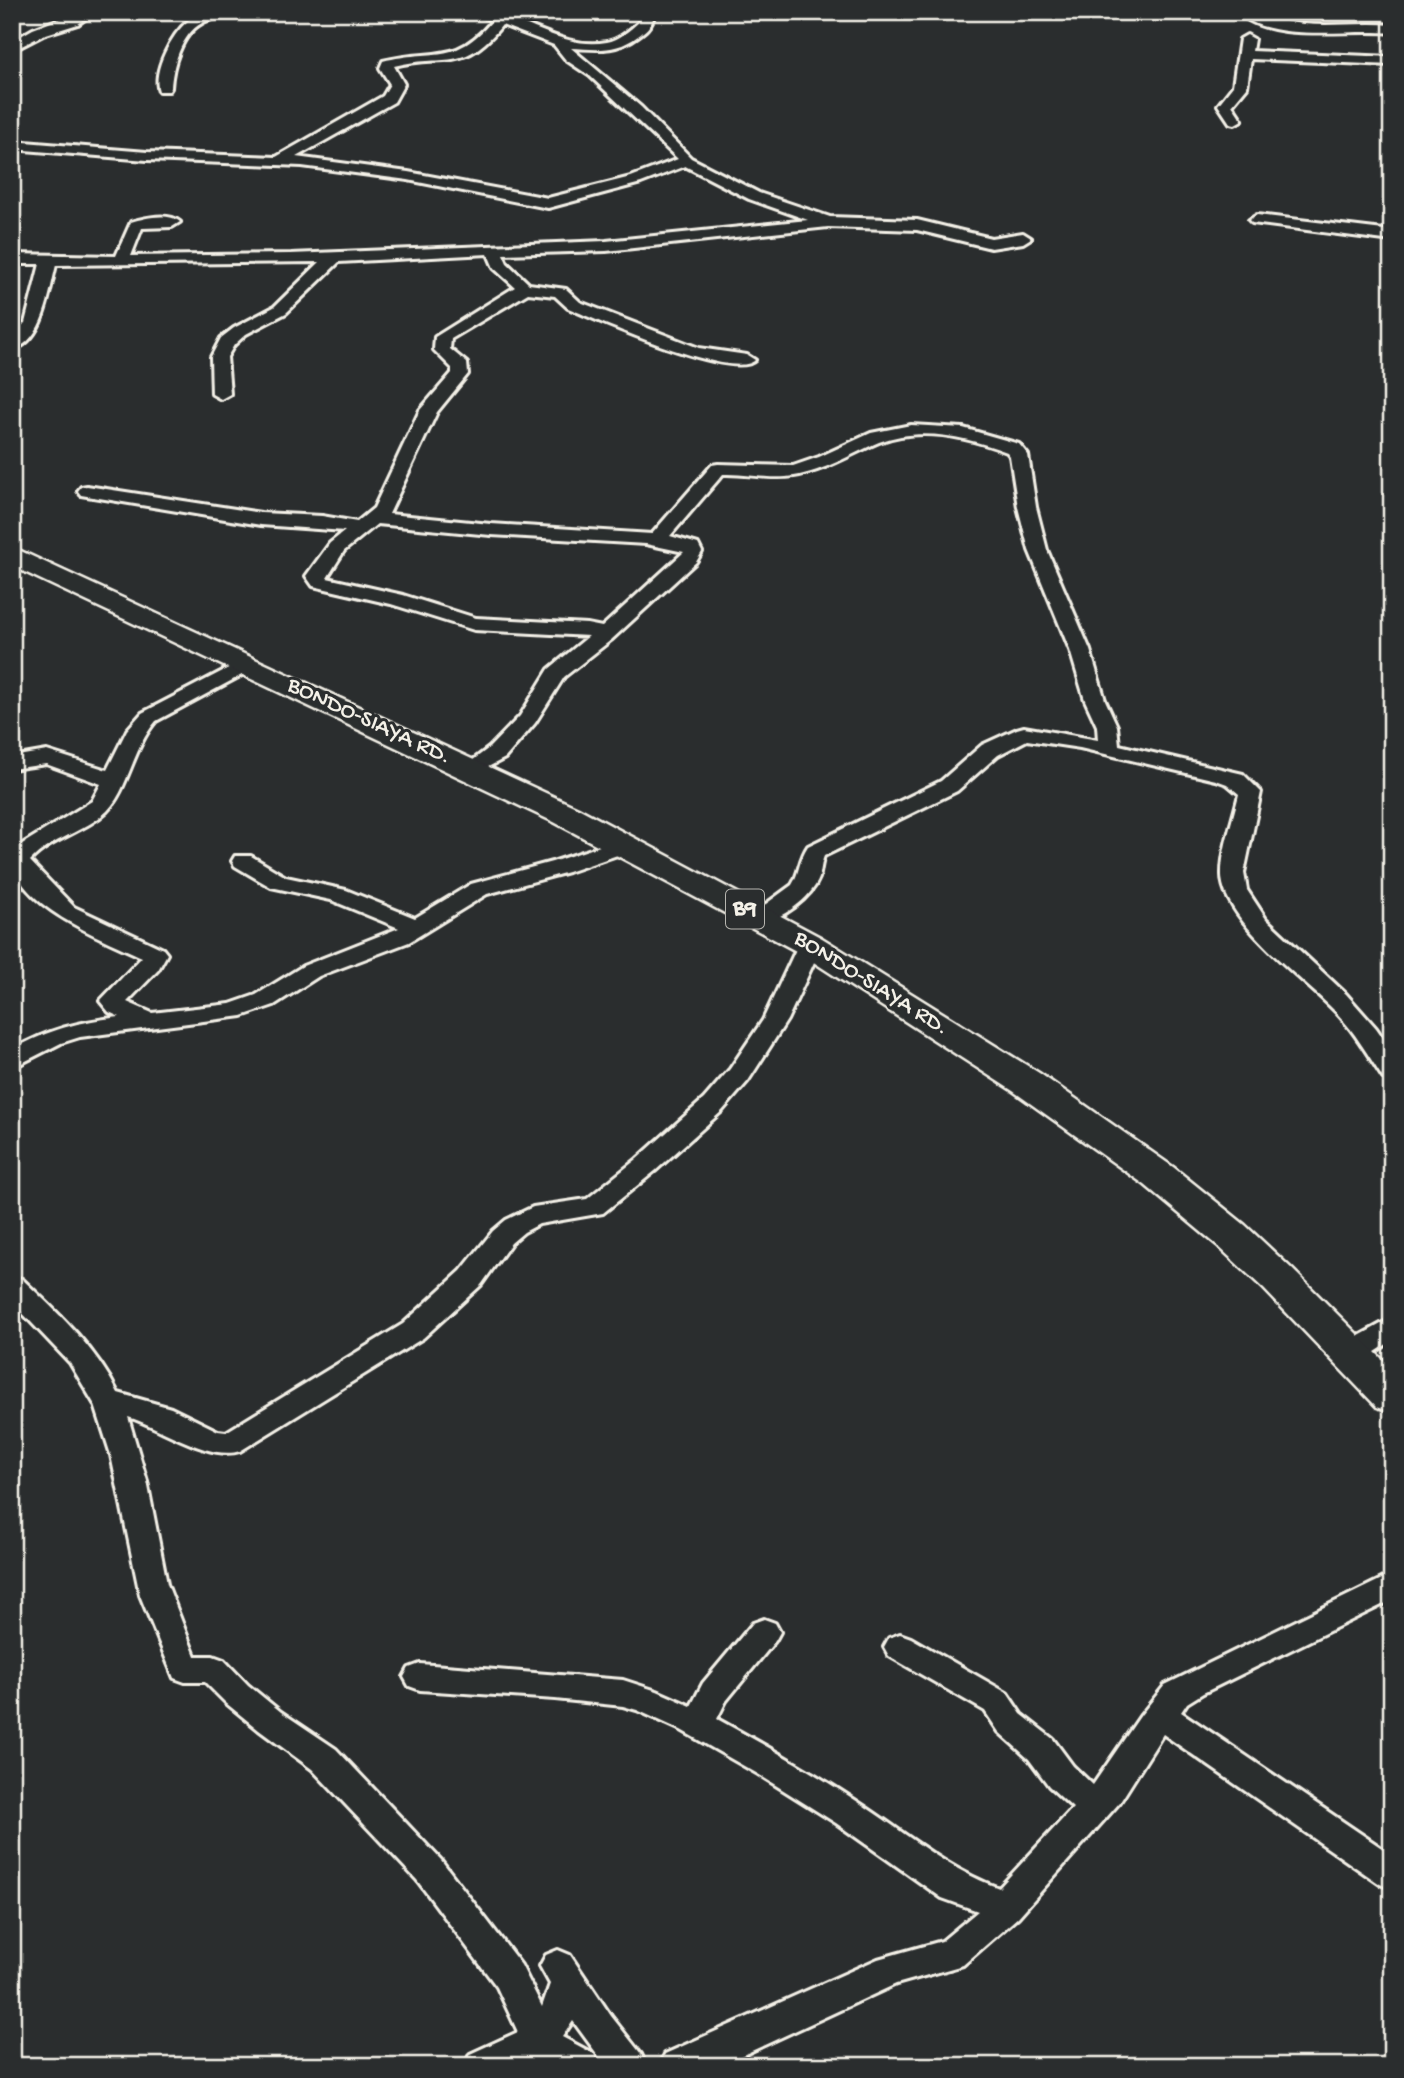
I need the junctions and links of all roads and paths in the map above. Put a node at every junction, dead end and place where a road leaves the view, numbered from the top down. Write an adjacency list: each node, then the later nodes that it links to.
1 (88, 12): 9 (street)
2 (227, 12): 12 (street)
3 (481, 12): 6 (street)
4 (641, 12): 8 (street)
5 (1250, 16): 7 (street); 10 (street)
6 (500, 19): 8 (street); 15 (street)
7 (1392, 29)
8 (561, 44): 16 (street)
9 (12, 47)
10 (1244, 55): 11 (street); 13 (street)
11 (1392, 61)
12 (164, 88)
13 (1235, 120)
14 (12, 145): 15 (street)
15 (279, 161): 16 (street)
16 (685, 161): 19 (street)
17 (1257, 220): 20 (street)
18 (172, 222): 26 (street)
19 (828, 222): 21 (street); 22 (street)
20 (1392, 236)
21 (1023, 238)
22 (494, 249): 24 (street); 27 (street)
23 (12, 259): 25 (street)
24 (332, 259): 26 (street); 30 (street)
25 (49, 260): 26 (street); 28 (street)
26 (122, 260)
27 (524, 288): 29 (street); 32 (street)
28 (12, 345)
29 (747, 360)
30 (221, 394)
31 (87, 491): 32 (street)
32 (366, 523): 33 (street); 35 (street)
33 (656, 541): 35 (street); 37 (street)
34 (12, 555): 36 (highway, BONDO-SIAYA RD. / B9)
35 (604, 636): 39 (street)
36 (246, 665): 39 (highway, BONDO-SIAYA RD. / B9); 40 (street)
37 (1109, 749): 43 (street); 48 (street)
38 (12, 763): 40 (street)
39 (471, 770): 41 (highway, BONDO-SIAYA RD. / B9)
40 (112, 782): 46 (street)
41 (624, 845): 43 (highway, BONDO-SIAYA RD. / B9); 44 (street)
42 (243, 861): 44 (street)
43 (760, 917): 45 (highway, BONDO-SIAYA RD. / B9)
44 (416, 928): 46 (street)
45 (810, 945): 51 (highway, BONDO-SIAYA RD. / B9); 53 (street)
46 (150, 1022): 47 (street)
47 (12, 1060)
48 (1392, 1072)
49 (12, 1286): 53 (street)
50 (1392, 1328): 51 (street)
51 (1349, 1354): 52 (highway, BONDO-SIAYA RD. / B9)
52 (1392, 1396)
53 (107, 1401): 63 (street)
54 (1392, 1586): 58 (street)
55 (764, 1632): 59 (street)
56 (900, 1647): 60 (street)
57 (420, 1677): 59 (street)
58 (1160, 1715): 60 (street); 61 (street)
59 (698, 1724): 62 (street)
60 (1094, 1807): 62 (street)
61 (1392, 1874)
62 (1006, 1906): 67 (street)
63 (540, 2039): 64 (street); 65 (street); 66 (street)
64 (483, 2066)
65 (581, 2066)
66 (628, 2066)
67 (678, 2066)

